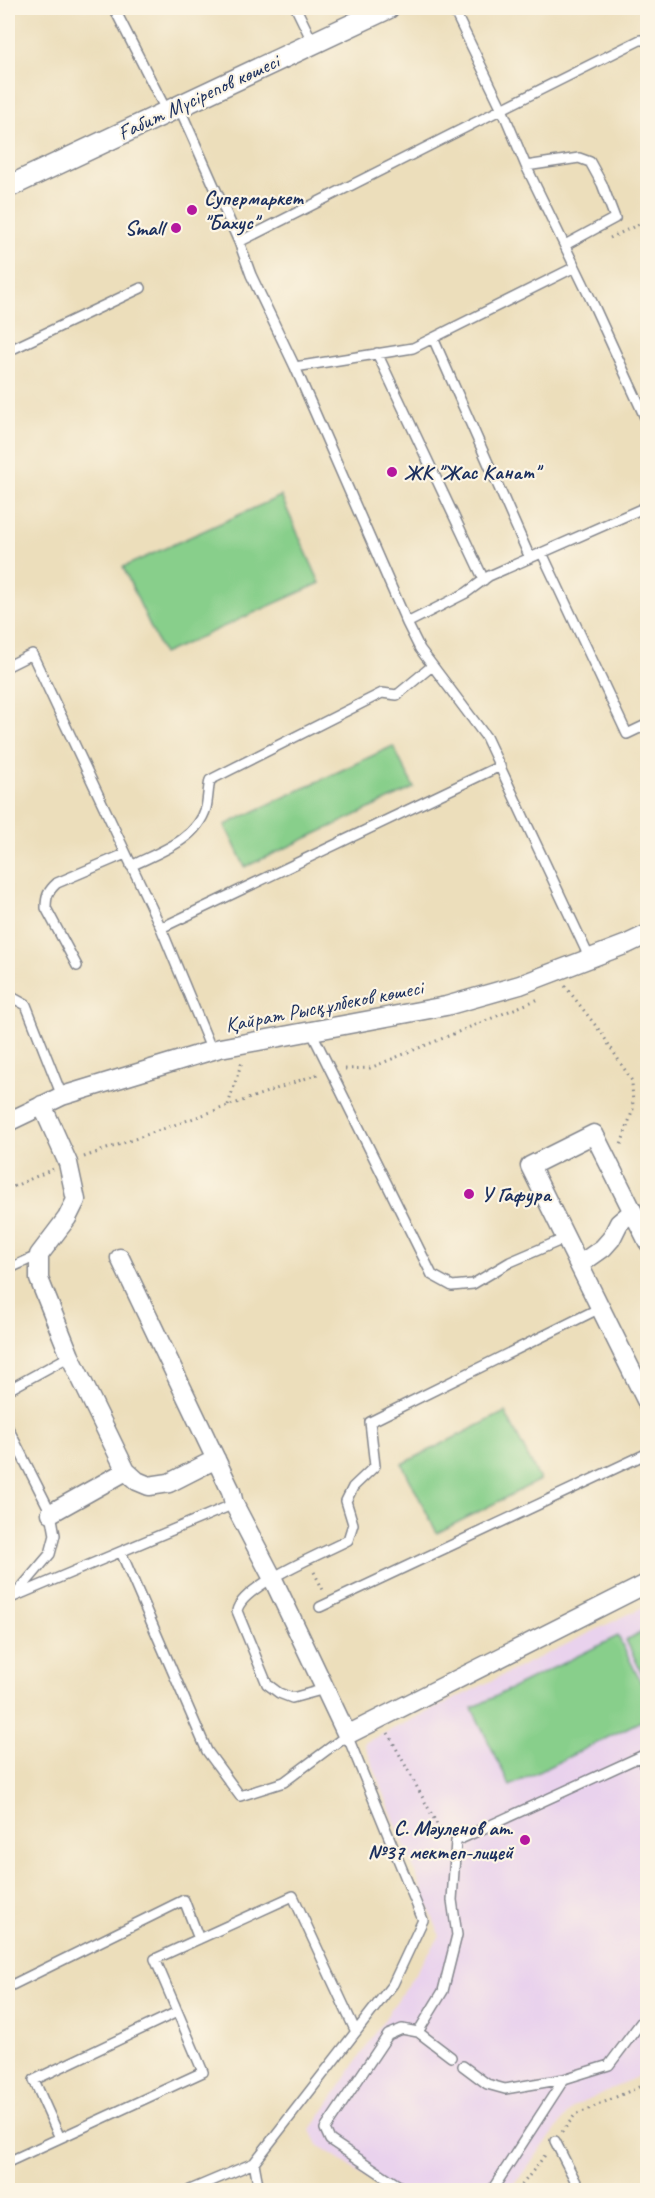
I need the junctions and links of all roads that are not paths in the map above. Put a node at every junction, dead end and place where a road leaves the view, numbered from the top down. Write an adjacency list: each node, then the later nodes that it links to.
1 (114, 8): 7 (lane)
2 (296, 8): 6 (lane)
3 (388, 8): 6 (street, Ғабит Мүсірепов көшесі)
4 (453, 8): 8 (lane)
5 (648, 40): 8 (lane)
6 (313, 43): 7 (street, Ғабит Мүсірепов көшесі)
7 (173, 109): 10 (street, Ғабит Мүсірепов көшесі); 11 (lane)
8 (502, 109): 9 (lane); 11 (lane)
9 (526, 166): 12 (lane); 12 (lane)
10 (8, 187)
11 (239, 242): 18 (lane)
12 (565, 245): 13 (lane)
13 (575, 267): 15 (lane); 19 (lane)
14 (141, 288): 16 (lane)
15 (433, 338): 17 (lane); 22 (lane)
16 (8, 351)
17 (377, 353): 18 (lane); 23 (lane)
18 (295, 367): 24 (lane)
19 (648, 424)
20 (648, 506): 21 (lane)
21 (542, 553): 22 (lane); 27 (lane)
22 (530, 558): 23 (lane)
23 (484, 580): 24 (lane)
24 (408, 623): 26 (lane)
25 (8, 666): 29 (lane)
26 (432, 666): 28 (lane); 30 (lane)
27 (648, 724)
28 (500, 766): 31 (lane); 33 (lane)
29 (125, 854): 30 (lane); 34 (lane)
30 (131, 866): 31 (lane)
31 (161, 928): 37 (lane)
32 (648, 933): 33 (street, Қайрат Рысқұлбеков көшесі)
33 (590, 959): 36 (street, Қайрат Рысқұлбеков көшесі)
34 (77, 966)
35 (8, 995): 38 (lane)
36 (312, 1033): 37 (street, Қайрат Рысқұлбеков көшесі); 42 (lane)
37 (212, 1051): 38 (street, Қайрат Рысқұлбеков көшесі)
38 (62, 1096): 39 (street, Қайрат Рысқұлбеков көшесі)
39 (42, 1105): 40 (street, Қайрат Рысқұлбеков көшесі); 44 (street)
40 (8, 1122)
41 (633, 1212): 42 (street); 43 (street); 46 (street)
42 (566, 1238): 46 (street)
43 (648, 1242)
44 (39, 1254): 47 (lane); 49 (street)
45 (120, 1258): 54 (street)
46 (579, 1265): 48 (street)
47 (8, 1269)
48 (600, 1308): 51 (street); 59 (lane)
49 (70, 1356): 50 (lane); 55 (street)
50 (8, 1390)
51 (648, 1404)
52 (8, 1428): 57 (lane)
53 (648, 1453): 62 (lane)
54 (216, 1459): 55 (street); 56 (street)
55 (126, 1471): 57 (street)
56 (234, 1504): 58 (lane); 59 (street)
57 (51, 1513): 61 (lane)
58 (121, 1552): 61 (lane); 64 (lane)
59 (272, 1577): 63 (street); 63 (lane)
60 (648, 1583): 64 (street)
61 (10, 1598)
62 (320, 1607)
63 (325, 1689): 64 (street)
64 (347, 1735): 71 (lane)
65 (644, 1755): 66 (lane); 72 (lane)
66 (648, 1772)
67 (199, 1939): 68 (lane); 69 (lane); 71 (lane)
68 (8, 1987)
69 (177, 2012): 76 (lane); 76 (lane)
70 (648, 2013): 75 (lane)
71 (356, 2032): 79 (lane)
72 (418, 2032): 73 (lane); 82 (lane)
73 (451, 2057)
74 (463, 2066): 75 (lane)
75 (564, 2079): 83 (lane)
76 (60, 2138): 78 (lane)
77 (555, 2141): 84 (lane)
78 (8, 2162)
79 (254, 2163): 80 (lane); 81 (lane)
80 (190, 2190)
81 (259, 2190)
82 (405, 2190)
83 (492, 2190)
84 (580, 2190)

